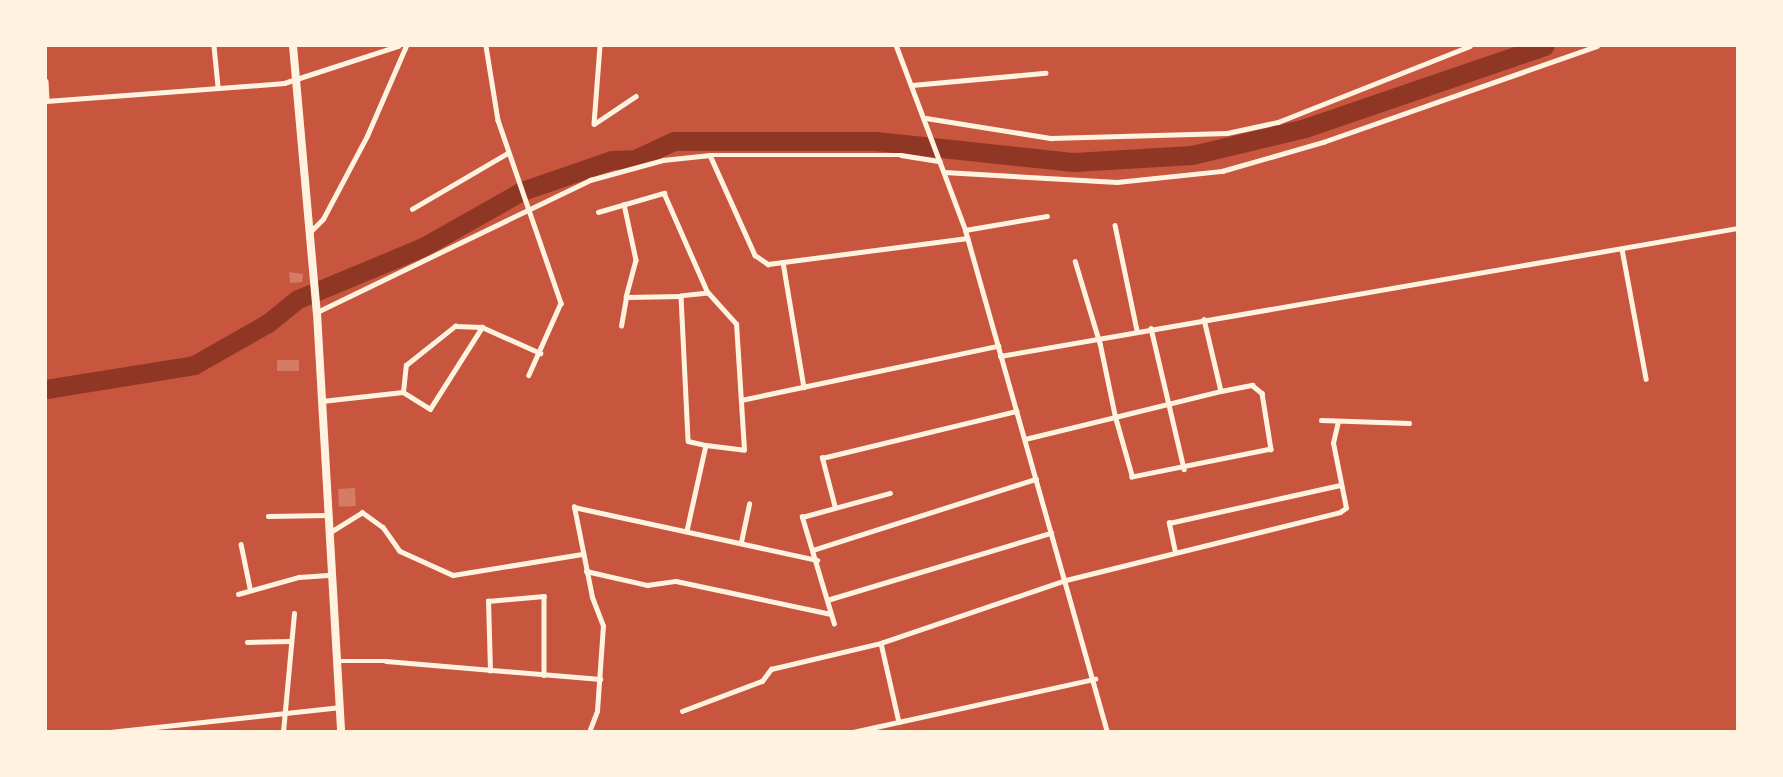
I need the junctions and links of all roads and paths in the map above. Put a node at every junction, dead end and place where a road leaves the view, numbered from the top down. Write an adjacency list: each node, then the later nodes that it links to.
1 (214, 46): 14 (street)
2 (293, 46): 11 (highway)
3 (398, 46): 11 (street)
4 (406, 46): 30 (street)
5 (486, 46): 18 (street)
6 (600, 46): 15 (street)
7 (896, 46): 13 (street)
8 (1470, 46): 17 (street)
9 (1597, 46): 21 (street)
10 (1045, 73): 13 (street)
11 (295, 77): 14 (street); 30 (highway)
12 (46, 81): 16 (street)
13 (912, 85): 17 (street)
14 (218, 86): 16 (street)
15 (636, 96)
16 (46, 100)
17 (926, 118): 20 (street)
18 (508, 153): 23 (street); 24 (street)
19 (710, 155): 20 (street); 23 (street); 33 (street)
20 (940, 161): 21 (street)
21 (944, 172): 29 (street)
22 (624, 204): 25 (street); 35 (street); 37 (street)
23 (527, 208): 38 (street); 46 (street)
24 (412, 209)
25 (598, 212)
26 (1048, 216): 29 (street)
27 (1115, 225): 43 (street)
28 (1738, 228): 32 (street)
29 (965, 230): 31 (street)
30 (309, 233): 38 (highway)
31 (967, 238): 33 (street); 45 (street)
32 (1622, 249): 39 (street); 49 (street)
33 (783, 262): 50 (street)
34 (1075, 262): 44 (street)
35 (708, 293): 36 (street); 53 (street)
36 (681, 296): 37 (street); 62 (street)
37 (626, 297): 40 (street)
38 (316, 308): 54 (highway)
39 (1204, 319): 42 (street); 51 (street)
40 (621, 326)
41 (482, 327): 46 (street); 52 (street); 52 (street)
42 (1151, 328): 43 (street); 55 (street)
43 (1137, 330): 44 (street)
44 (1097, 337): 47 (street); 57 (street)
45 (998, 346): 47 (street); 50 (street)
46 (540, 353): 48 (street)
47 (1000, 356): 56 (street)
48 (530, 375)
49 (1646, 379)
50 (804, 387): 53 (street)
51 (1222, 391): 55 (street); 63 (street)
52 (403, 392): 54 (street)
53 (741, 400): 62 (street)
54 (321, 401): 69 (highway)
55 (1168, 404): 57 (street); 63 (street)
56 (1016, 411): 61 (street); 68 (street)
57 (1115, 417): 61 (street); 63 (street)
58 (1321, 420): 59 (street)
59 (1338, 422): 60 (street); 65 (street)
60 (1409, 423)
61 (1024, 439): 64 (street)
62 (706, 444): 71 (street)
63 (1184, 469)
64 (1036, 479): 73 (street); 76 (street)
65 (1341, 485): 77 (street); 77 (street)
66 (890, 493): 68 (street)
67 (749, 503): 74 (street)
68 (835, 508): 76 (street)
69 (328, 515): 70 (street); 72 (highway)
70 (268, 516)
71 (687, 531): 74 (street); 78 (street)
72 (329, 533): 78 (street); 81 (highway)
73 (1052, 533): 82 (street); 85 (street)
74 (741, 542): 79 (street)
75 (241, 544): 83 (street)
76 (813, 550): 79 (street)
77 (1175, 552): 82 (street)
78 (583, 554): 80 (street)
79 (817, 560): 85 (street)
80 (586, 571): 87 (street); 95 (street)
81 (331, 575): 83 (street); 92 (highway)
82 (1066, 580): 91 (street); 96 (street)
83 (250, 589): 84 (street)
84 (238, 594)
85 (827, 600): 87 (street)
86 (294, 614): 89 (street)
87 (831, 614): 88 (street)
88 (834, 624)
89 (291, 641): 90 (street); 99 (street)
90 (247, 642)
91 (881, 643): 98 (street); 100 (street)
92 (336, 661): 93 (street); 97 (highway)
93 (490, 671): 94 (street); 94 (street)
94 (544, 675): 95 (street)
95 (600, 679): 104 (street)
96 (1095, 679): 100 (street); 106 (street)
97 (339, 707): 99 (street); 103 (highway)
98 (682, 711)
99 (285, 712): 101 (street); 102 (street)
100 (899, 722): 105 (street)
101 (110, 732)
102 (283, 732)
103 (341, 732)
104 (590, 732)
105 (853, 732)
106 (1107, 732)

